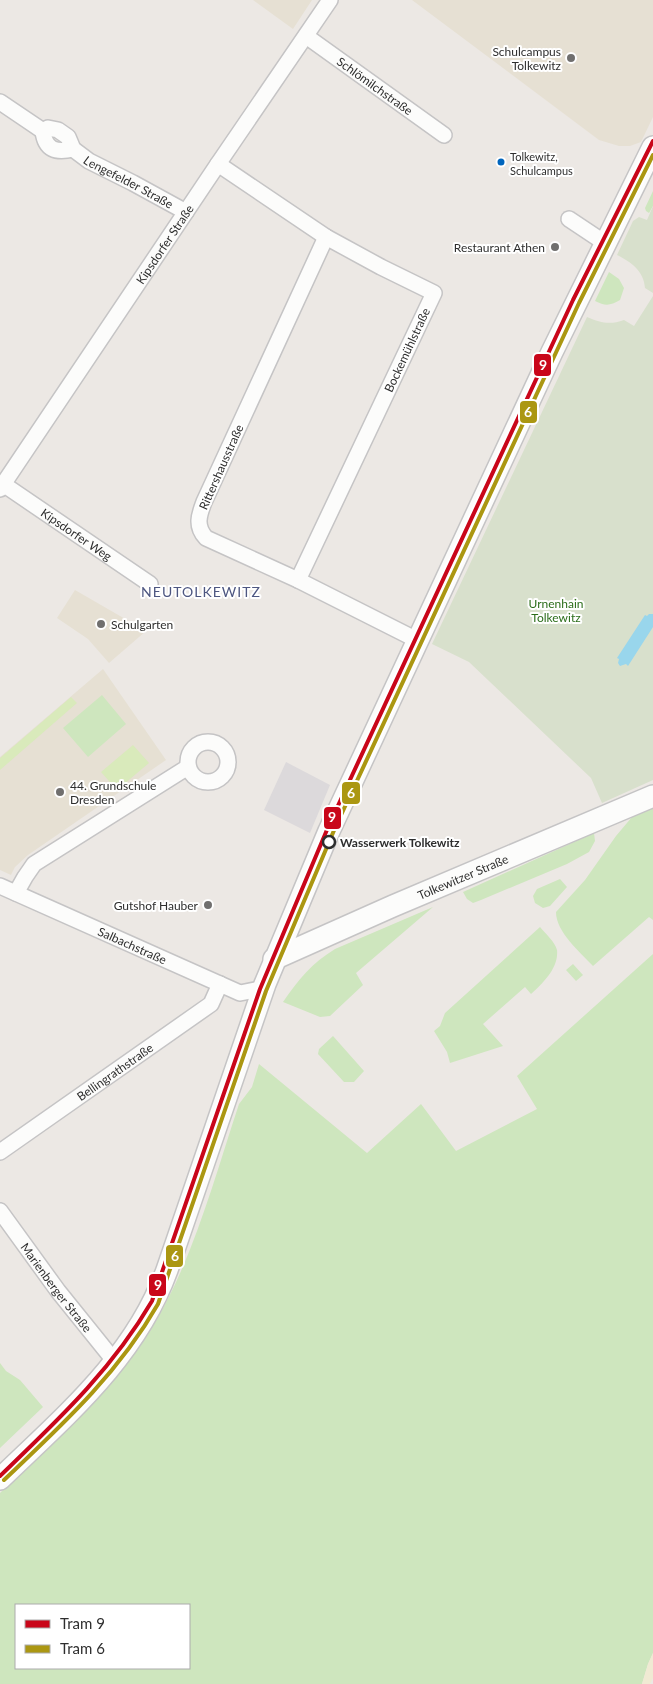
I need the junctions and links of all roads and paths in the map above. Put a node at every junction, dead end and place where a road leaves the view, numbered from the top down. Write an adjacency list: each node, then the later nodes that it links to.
1 (330, 0): 2 (street, Kipsdorfer Straße)
2 (306, 36): 4 (street, Schlömilchstraße); 6 (street, Kipsdorfer Straße)
3 (0, 102): 7 (street, Lengefelder Straße)
4 (444, 135)
5 (653, 146): 10 (main road)
6 (218, 164): 7 (street, Kipsdorfer Straße); 9 (street, Bockemühlstraße)
7 (186, 212): 11 (street, Kipsdorfer Straße)
8 (569, 219): 10 (street)
9 (326, 237): 12 (street, Rittershausstraße); 12 (street, Bockemühlstraße)
10 (605, 243): 14 (main road)
11 (2, 486): 13 (street, Kipsdorfer Weg)
12 (298, 580): 14 (street, Rittershausstraße)
13 (150, 584)
14 (417, 640): 19 (main road)
15 (188, 767): 18 (street)
16 (653, 796): 19 (main road, Tolkewitzer Straße)
17 (0, 886): 18 (street, Salbachstraße)
18 (16, 894): 20 (street, Salbachstraße)
19 (274, 959): 21 (main road)
20 (220, 984): 21 (street, Salbachstraße); 22 (street, Bellingrathstraße)
21 (265, 984): 24 (main road)
22 (0, 1152)
23 (0, 1211): 24 (street, Marienberger Straße)
24 (116, 1363): 25 (main road)
25 (0, 1479)

